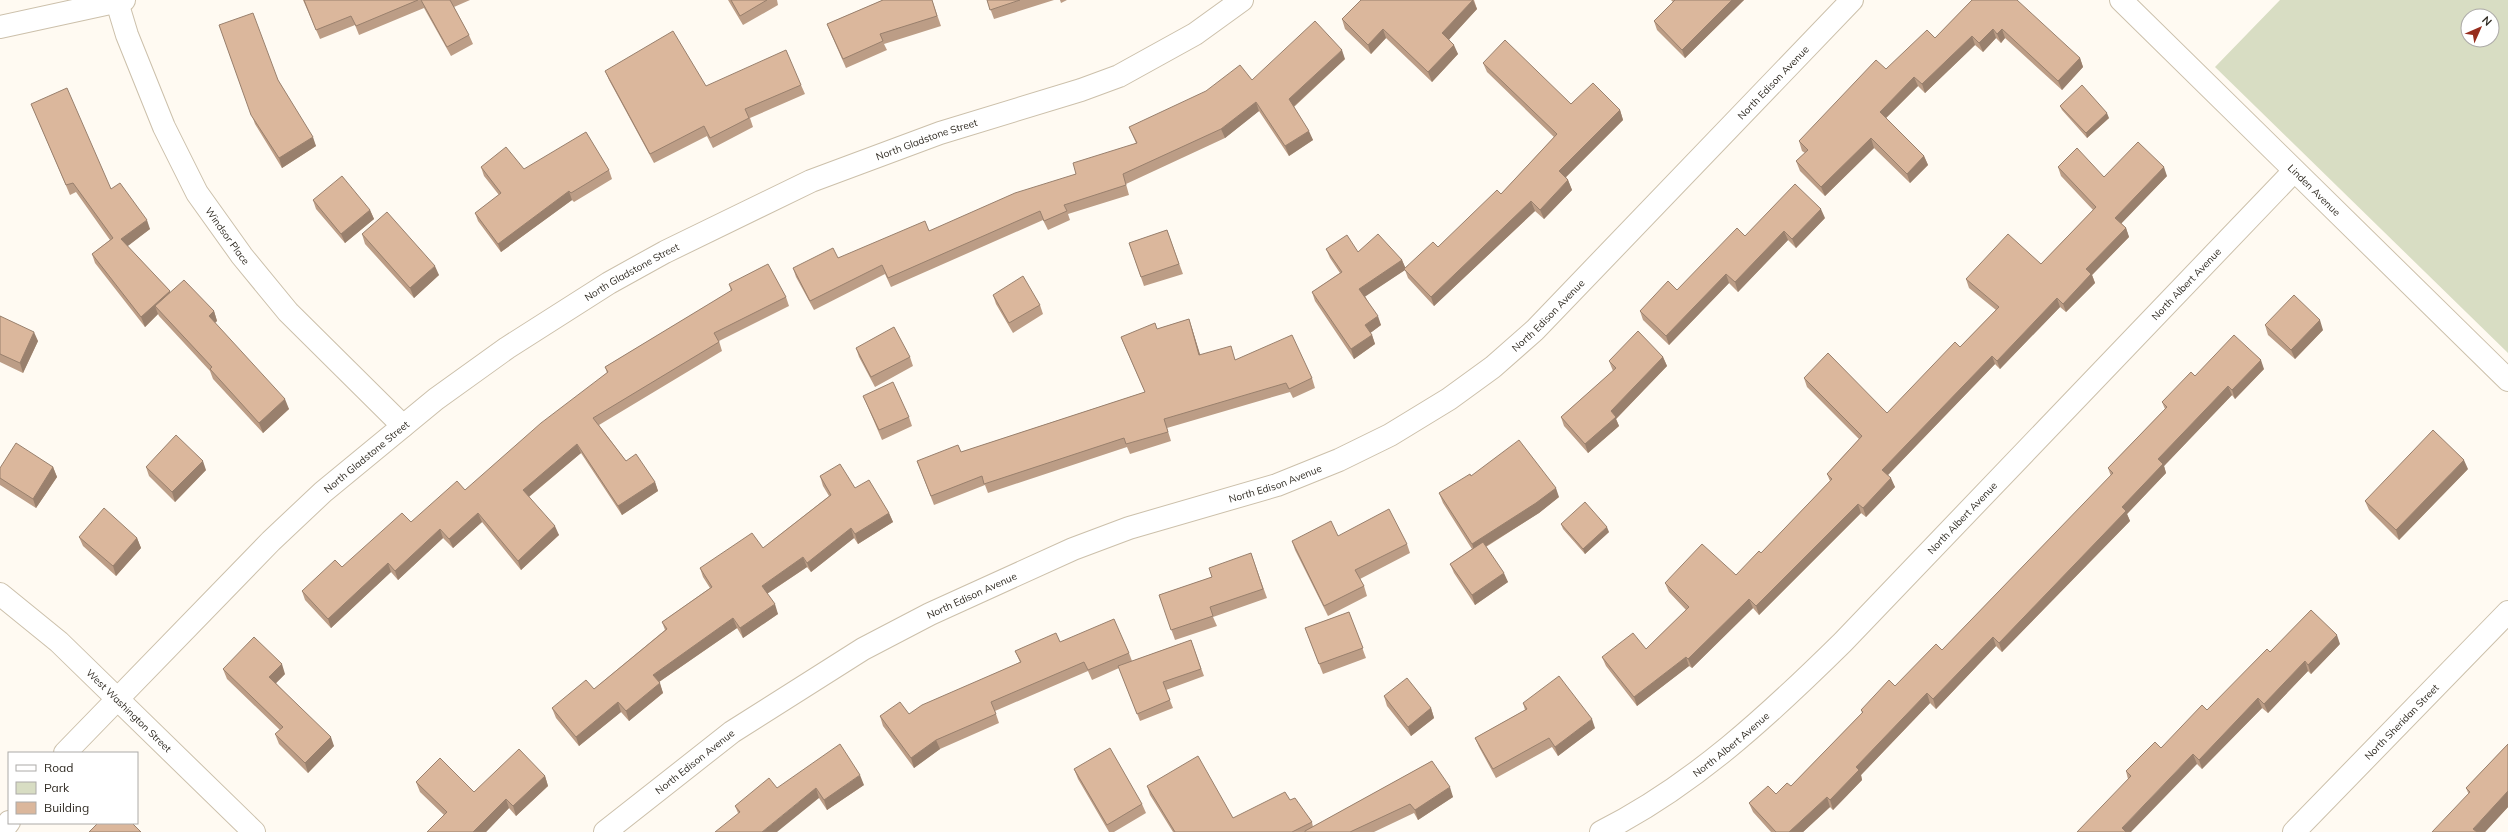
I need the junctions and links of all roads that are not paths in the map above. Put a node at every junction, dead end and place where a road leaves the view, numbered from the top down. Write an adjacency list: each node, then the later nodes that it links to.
1 (1242, 0): 8 (street, North Gladstone Street)
2 (1852, 0): 16 (street, North Edison Avenue)
3 (2121, 0): 6 (street, Linden Avenue)
4 (120, 1): 5 (street); 8 (street, Windsor Place)
5 (0, 27)
6 (2294, 171): 7 (street, Linden Avenue); 17 (street, North Albert Avenue)
7 (2508, 380)
8 (403, 426): 11 (street, North Gladstone Street)
9 (0, 594): 11 (street, West Washington Street)
10 (2508, 612): 18 (street, North Sheridan Street)
11 (119, 699): 12 (street, North Gladstone Street); 15 (street, West Washington Street)
12 (66, 752)
13 (8, 823): 14 (street)
14 (1, 832)
15 (254, 832)
16 (605, 832)
17 (1601, 832)
18 (2294, 832)

